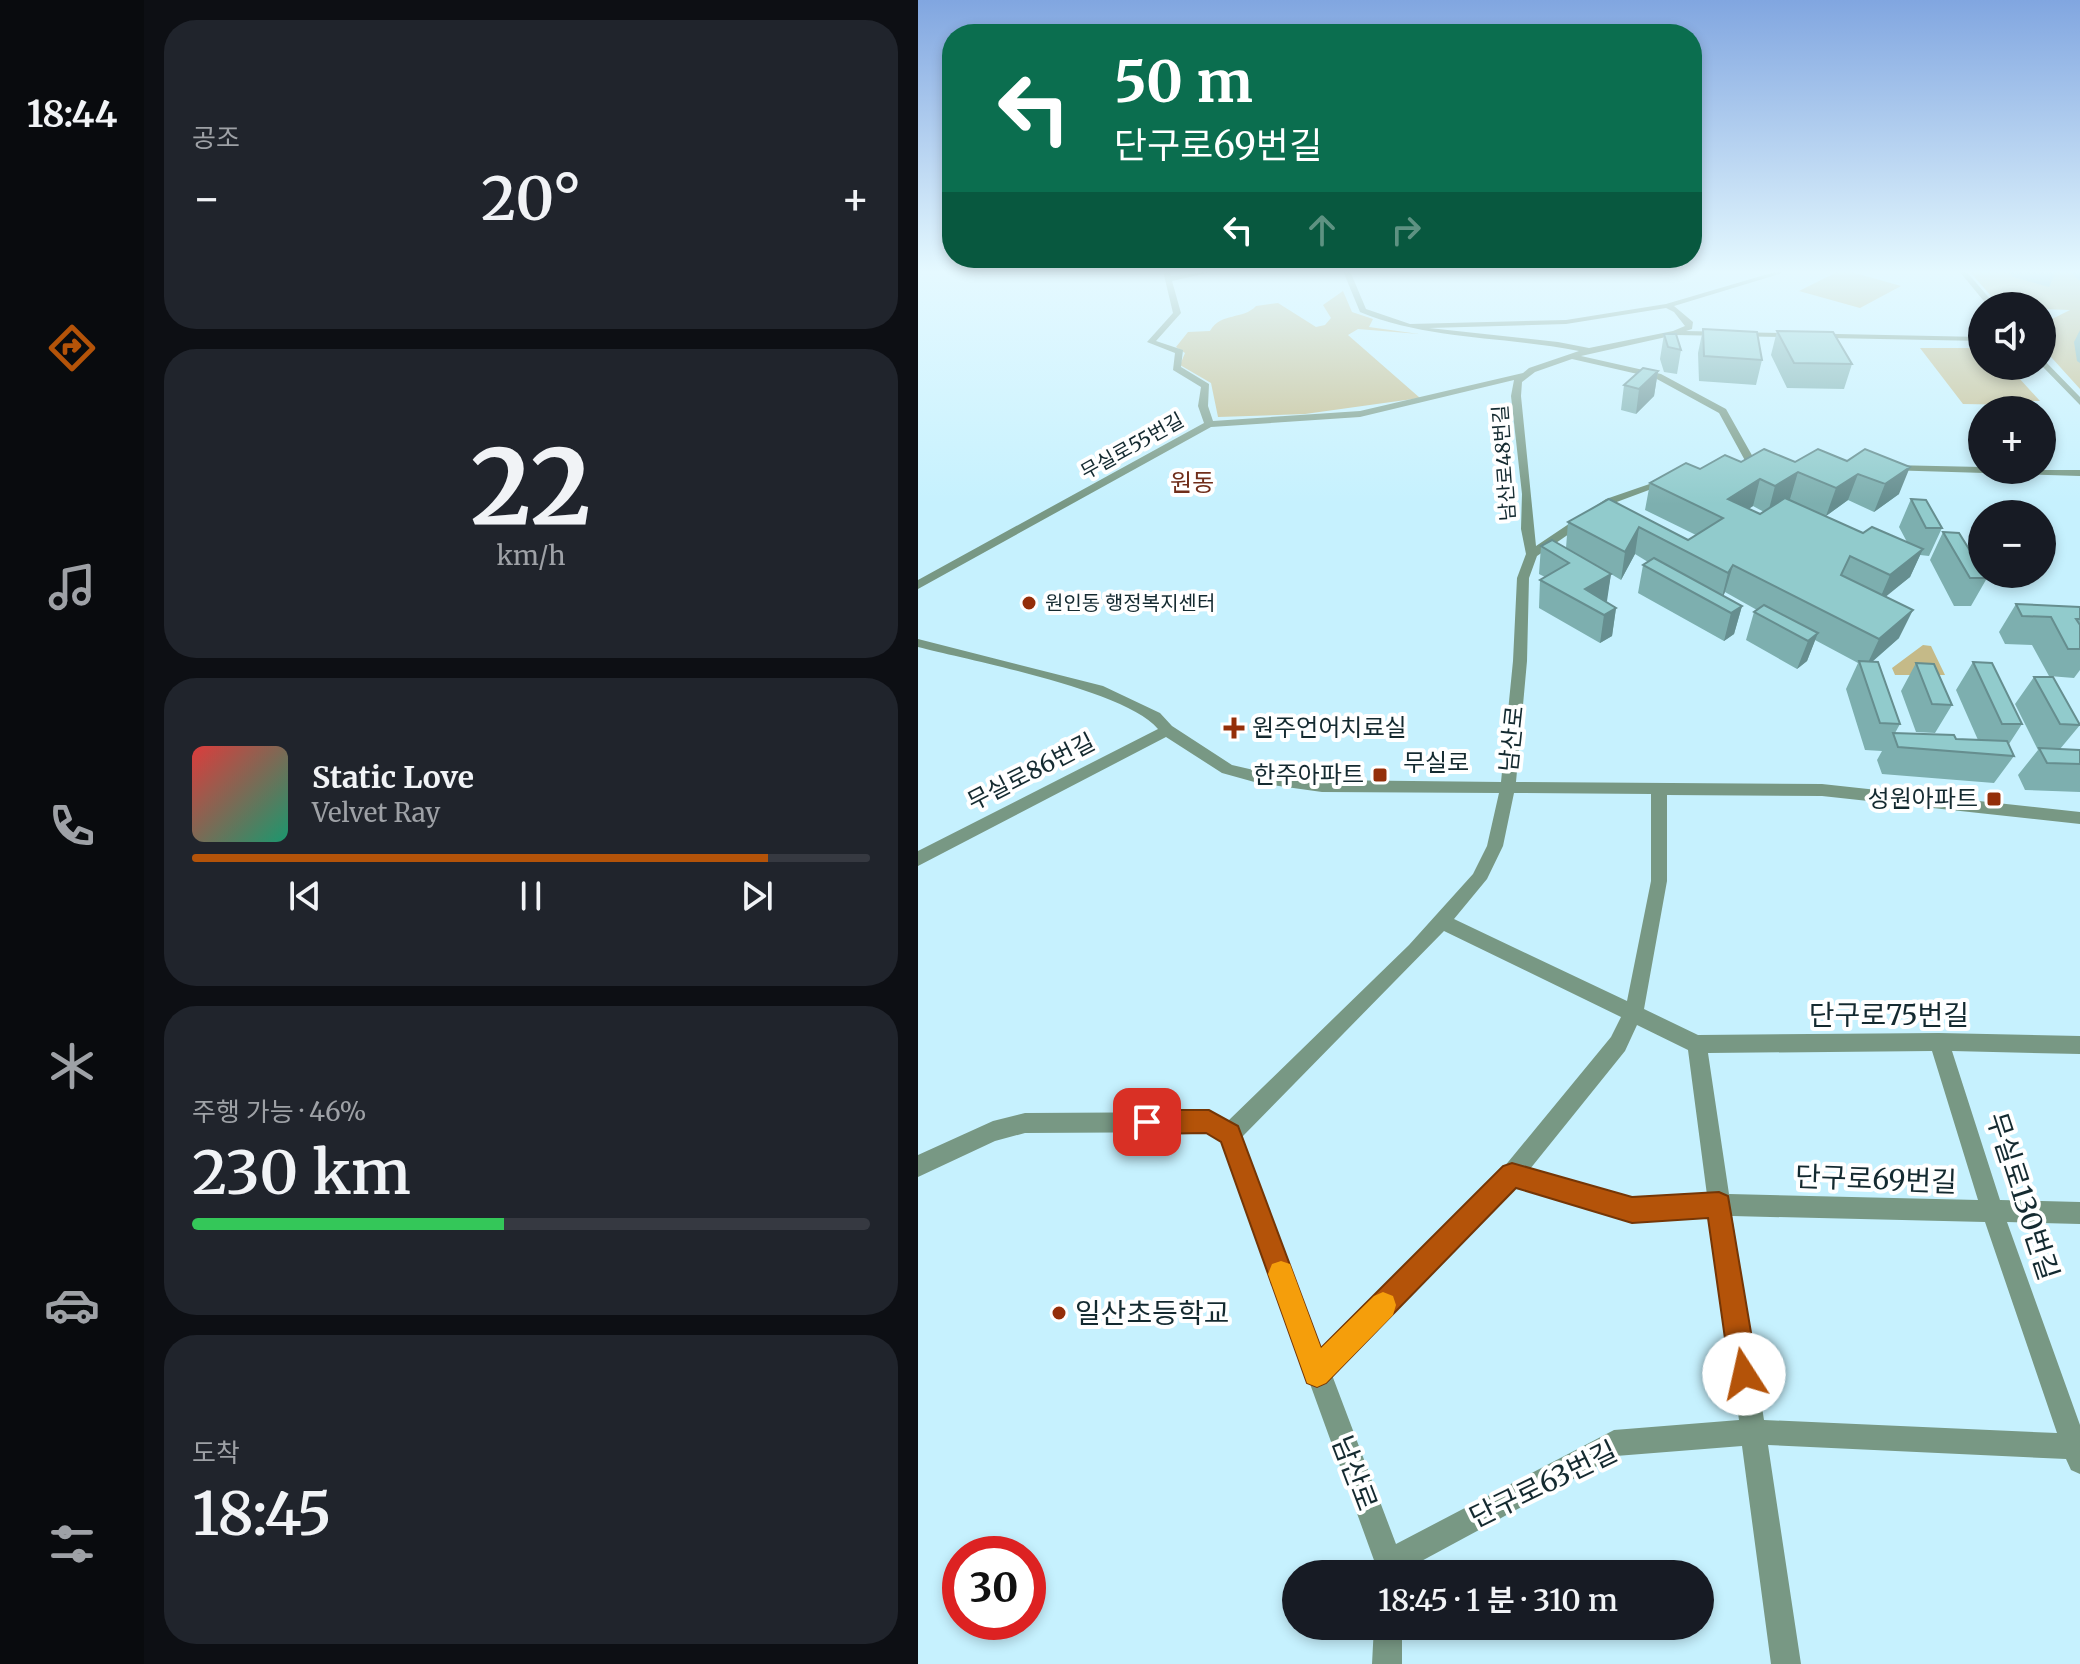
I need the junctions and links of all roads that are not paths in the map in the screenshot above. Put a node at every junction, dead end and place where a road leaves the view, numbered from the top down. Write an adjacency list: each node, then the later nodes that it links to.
1 (1170, 349): 9 (street)
2 (1577, 349): 4 (street)
3 (1599, 349): 4 (street, 남산로48번길)
4 (1588, 351): 5 (street, 남산로48번길)
5 (1572, 356): 6 (street, 남산로48번길); 10 (street)
6 (1524, 375): 9 (street, 무실로55번길); 16 (street, 남산로48번길)
7 (2056, 376): 8 (street)
8 (2080, 402)
9 (1209, 424): 17 (street, 무실로55번길)
10 (1753, 466): 11 (street); 12 (street)
11 (1767, 466)
12 (1737, 467)
13 (1884, 468): 14 (street)
14 (2080, 473)
15 (1686, 476): 16 (street)
16 (1532, 554): 20 (street, 남산로)
17 (918, 585)
18 (918, 643): 19 (street, 무실로)
19 (1167, 730): 20 (street, 무실로); 23 (street, 무실로86번길)
20 (1508, 787): 21 (street, 무실로); 24 (street, 남산로)
21 (1659, 787): 22 (street, 무실로); 25 (street)
22 (2080, 818)
23 (918, 859)
24 (1442, 922): 25 (street, 단구로75번길); 29 (street, 남산로)
25 (1634, 1012): 27 (street, 단구로75번길); 31 (street)
26 (1939, 1042): 27 (street, 단구로75번길); 28 (street, 단구로75번길); 33 (street, 무실로130번길)
27 (1697, 1044): 32 (street)
28 (2080, 1045)
29 (1230, 1134): 30 (street); 35 (street, 남산로)
30 (918, 1166)
31 (1512, 1175): 32 (street, 단구로69번길); 35 (street)
32 (1719, 1205): 33 (street, 단구로69번길); 36 (street)
33 (1993, 1213): 34 (street, 단구로69번길); 37 (street, 무실로130번길)
34 (2080, 1213)
35 (1317, 1373): 38 (street, 남산로)
36 (1754, 1432): 37 (street, 단구로63번길); 39 (street, 단구로63번길); 42 (street)
37 (2078, 1452)
38 (1386, 1560)
39 (1403, 1560)
40 (1388, 1640): 41 (street)
41 (1387, 1664)
42 (1786, 1664)

